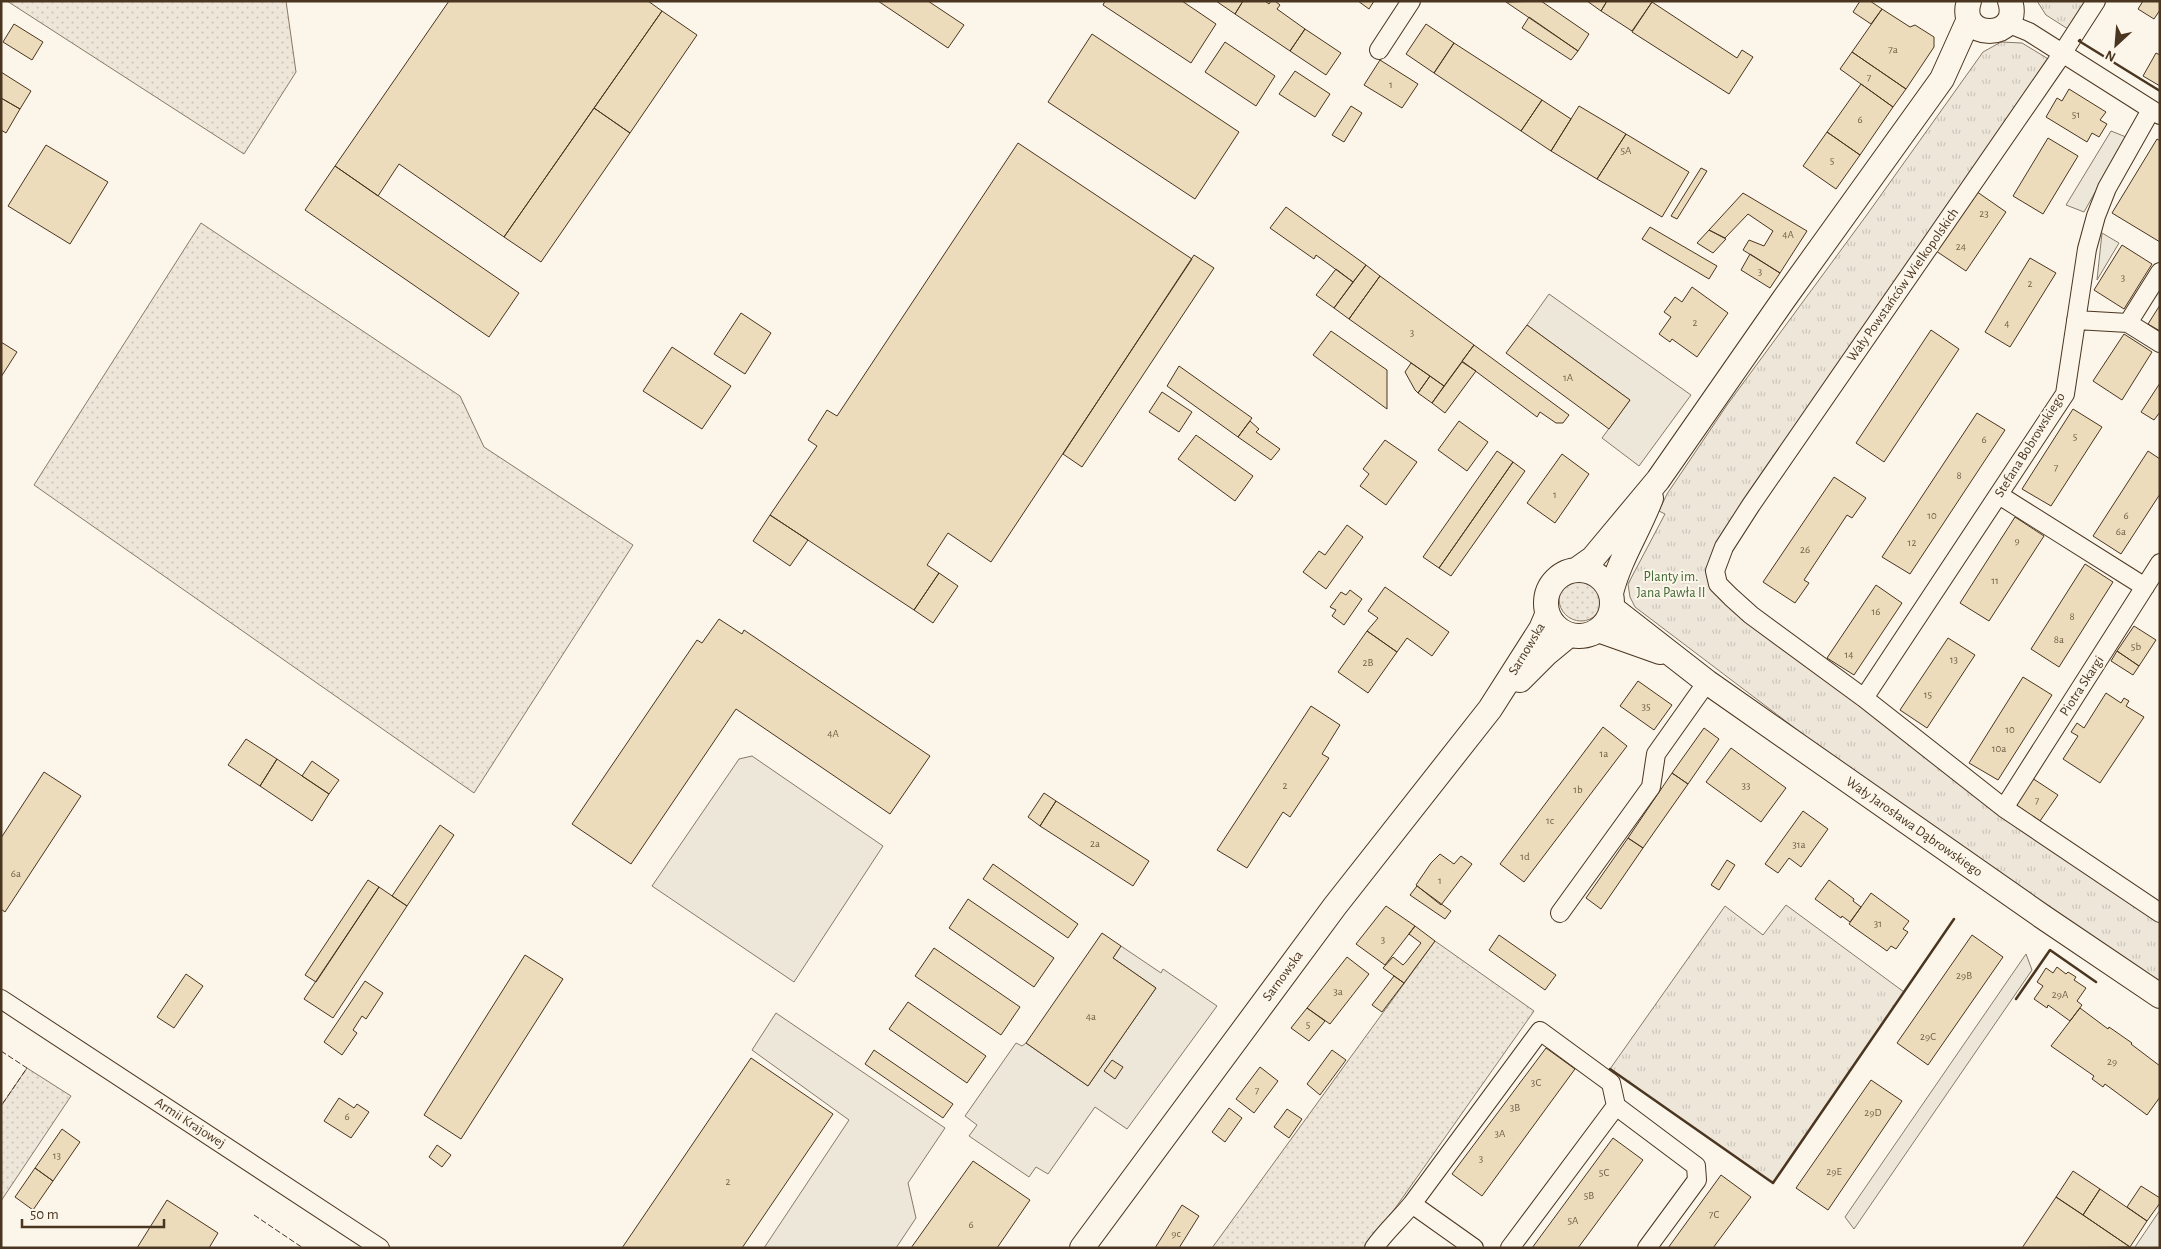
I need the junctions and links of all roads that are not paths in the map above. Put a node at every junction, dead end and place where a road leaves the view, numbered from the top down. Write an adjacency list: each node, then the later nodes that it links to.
1 (1411, 1): 4 (street)
2 (2096, 1): 5 (street, Wały Powstańców Wielkopolskich)
3 (1992, 12): 5 (street); 11 (main road)
4 (1379, 50)
5 (2062, 54): 6 (street); 22 (street, Wały Powstańców Wielkopolskich)
6 (2155, 112): 8 (street, Stefana Bobrowskiego)
7 (2160, 272): 9 (street)
8 (2076, 320): 9 (street); 12 (street, Stefana Bobrowskiego)
9 (2128, 323): 10 (street)
10 (2160, 343)
11 (1658, 480): 14 (main road); 16 (main road)
12 (1998, 495): 15 (street); 22 (street, Stefana Bobrowskiego)
13 (2160, 563): 15 (street, Piotra Skargi)
14 (1576, 570): 16 (main road); 17 (main road)
15 (2144, 587): 24 (street, Piotra Skargi)
16 (1611, 600): 18 (main road); 20 (main road, Wały Jarosława Dąbrowskiego)
17 (1547, 615): 19 (main road); 23 (main road, Sarnowska)
18 (1598, 630): 19 (main road); 20 (main road, Wały Jarosława Dąbrowskiego)
19 (1569, 635): 23 (main road, Sarnowska)
20 (1670, 654): 21 (main road, Wały Jarosława Dąbrowskiego)
21 (1707, 682): 25 (street); 27 (main road, Wały Jarosława Dąbrowskiego)
22 (1864, 698): 24 (street)
23 (1490, 709): 32 (main road, Sarnowska)
24 (2004, 808): 26 (street)
25 (1560, 913)
26 (2160, 913)
27 (2160, 996)
28 (1, 999): 31 (street, Armii Krajowej)
29 (1616, 1106): 30 (street); 35 (street); 36 (street)
30 (1412, 1204): 33 (street); 34 (street)
31 (380, 1248)
32 (1082, 1248)
33 (1374, 1248)
34 (1474, 1248)
35 (1510, 1248)
36 (1647, 1248)

